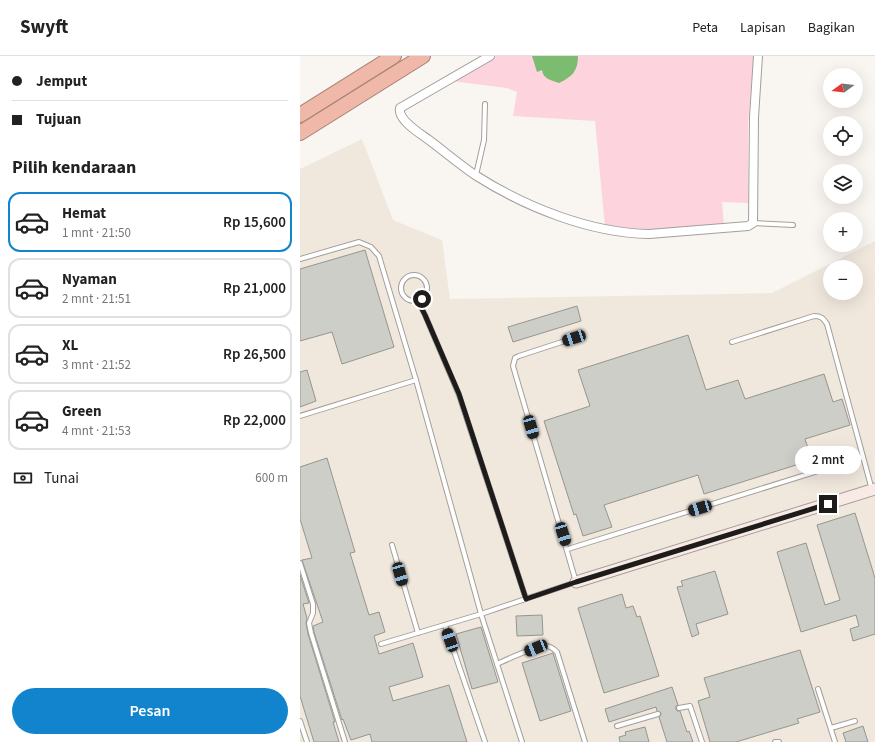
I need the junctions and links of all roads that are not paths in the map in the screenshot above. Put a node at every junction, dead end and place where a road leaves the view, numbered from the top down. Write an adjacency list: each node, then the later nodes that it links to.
1 (394, 56): 6 (highway)
2 (424, 56): 7 (highway)
3 (490, 56): 8 (street)
4 (758, 56): 9 (street)
5 (485, 104): 8 (lane)
6 (300, 115)
7 (300, 133)
8 (476, 175): 9 (street)
9 (753, 223): 10 (lane)
10 (794, 225)
11 (300, 259): 15 (lane)
12 (418, 301): 12 (lane); 23 (lane)
13 (574, 338): 20 (lane)
14 (732, 342): 17 (lane)
15 (416, 380): 16 (lane); 24 (lane)
16 (300, 416)
17 (863, 457): 18 (lane); 20 (lane)
18 (873, 489): 22 (street)
19 (392, 545): 26 (lane)
20 (568, 549): 22 (lane)
21 (300, 563): 37 (lane)
22 (576, 582): 23 (lane)
23 (526, 599): 24 (lane)
24 (481, 614): 25 (lane); 28 (lane)
25 (445, 625): 26 (lane); 38 (lane)
26 (418, 633): 27 (lane)
27 (381, 644)
28 (497, 664): 39 (lane); 40 (lane)
29 (818, 689): 35 (lane)
30 (679, 708): 41 (lane)
31 (658, 714): 34 (lane)
32 (855, 720): 35 (lane)
33 (300, 721): 36 (lane)
34 (617, 726)
35 (831, 728): 44 (lane)
36 (306, 742)
37 (345, 742)
38 (485, 742)
39 (522, 742)
40 (585, 742)
41 (702, 742)
42 (774, 742): 43 (lane)
43 (779, 742)
44 (835, 742)

